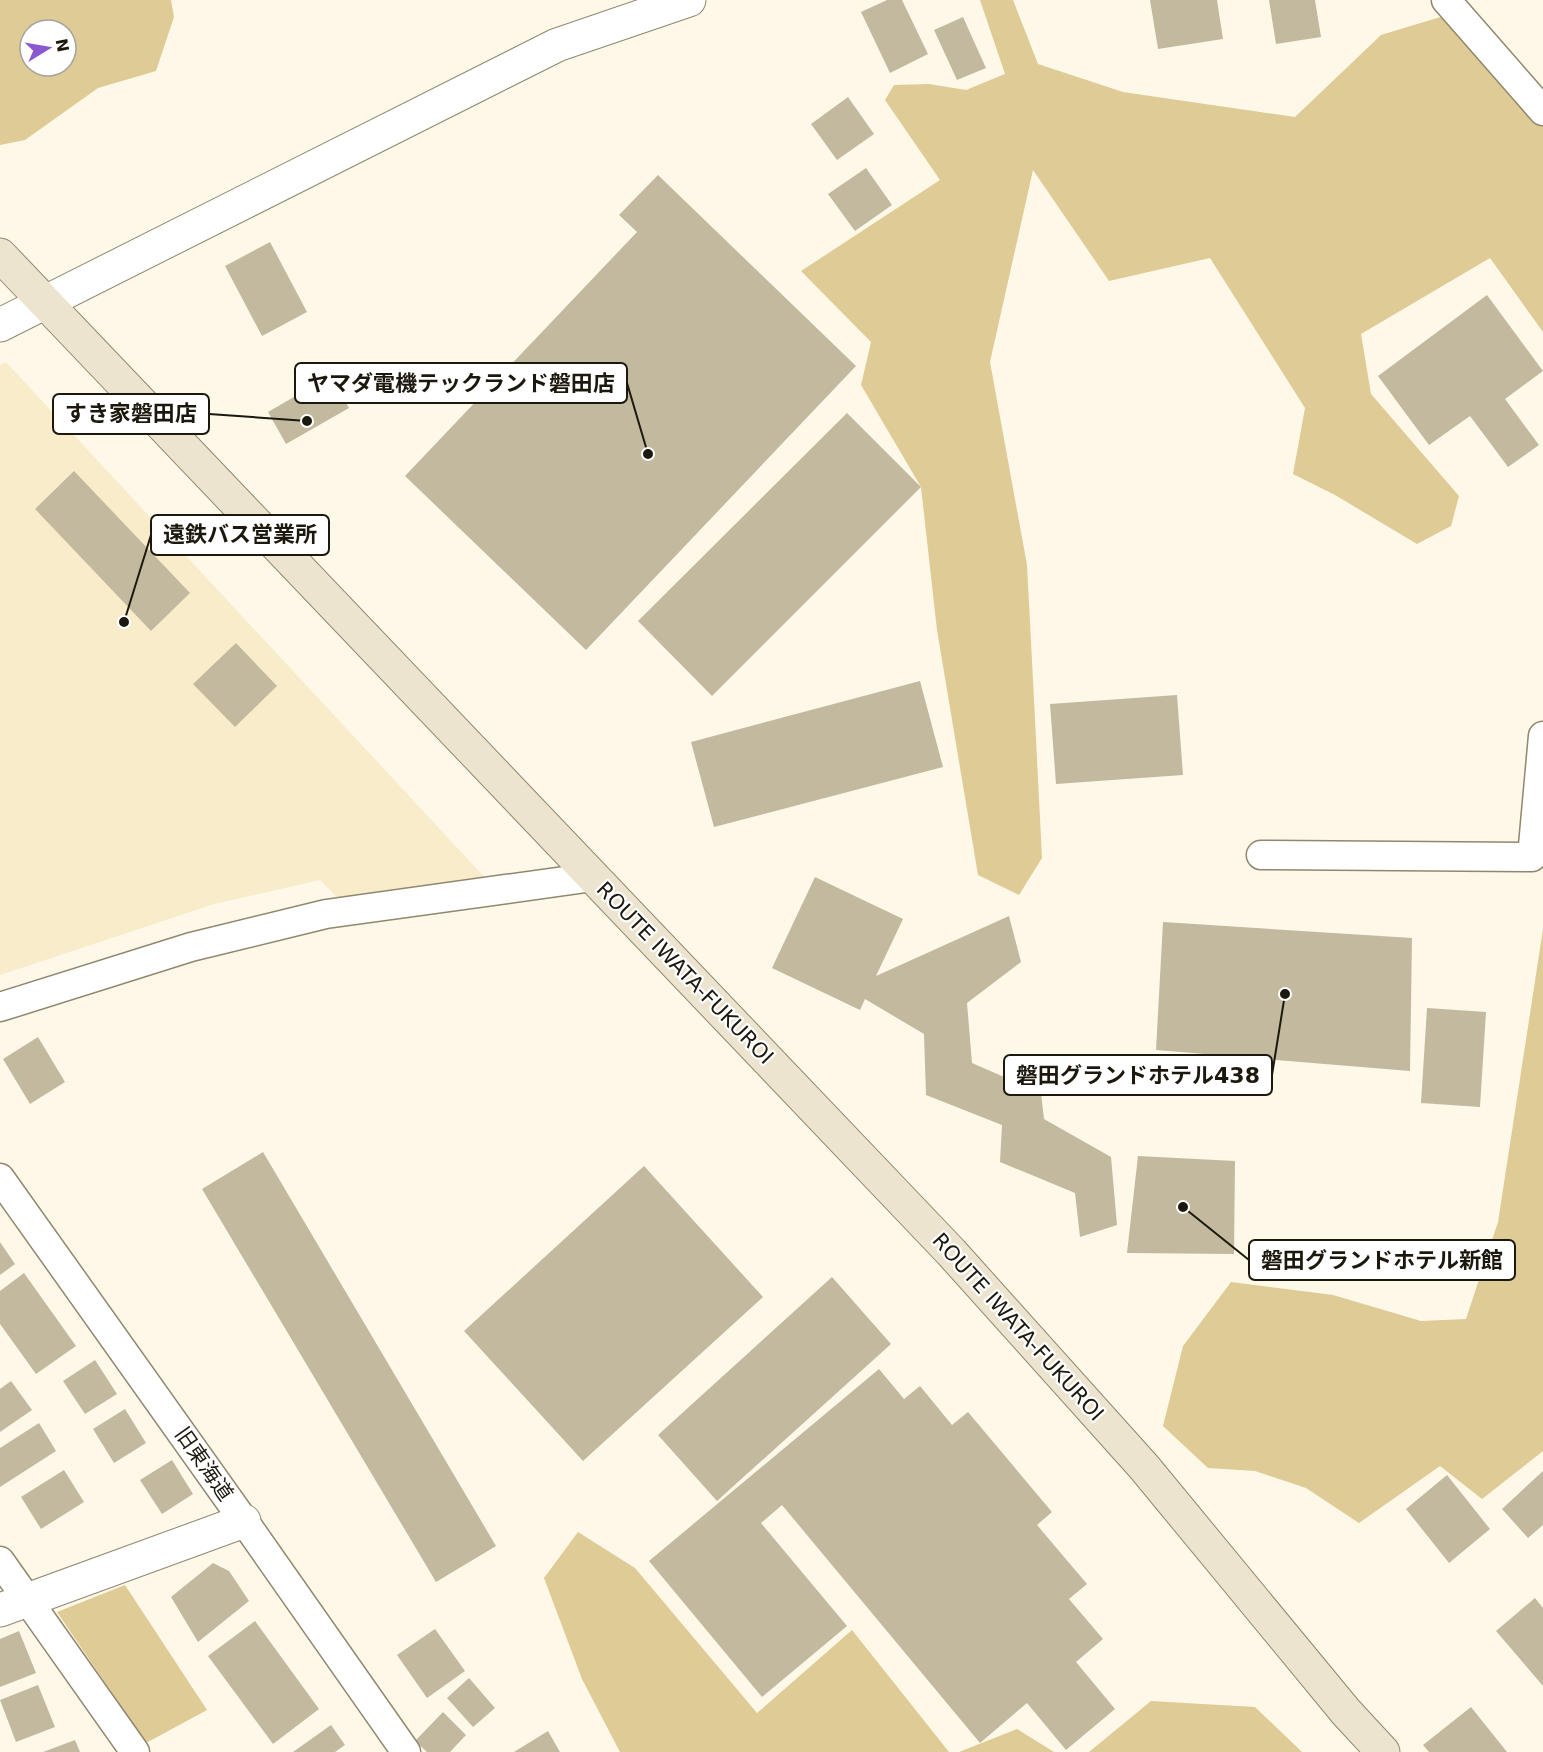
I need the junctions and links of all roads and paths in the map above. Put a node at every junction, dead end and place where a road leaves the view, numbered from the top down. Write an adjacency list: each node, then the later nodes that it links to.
1 (688, 0): 5 (street)
2 (1446, 0): 3 (street)
3 (1543, 111)
4 (0, 255): 5 (main road, ROUTE IWATA-FUKUROI)
5 (45, 302): 6 (street); 9 (main road, ROUTE IWATA-FUKUROI)
6 (0, 325)
7 (1543, 736): 8 (street)
8 (1262, 855)
9 (593, 877): 10 (street); 15 (main road, ROUTE IWATA-FUKUROI)
10 (0, 1007)
11 (0, 1178): 12 (street, 旧東海道)
12 (244, 1521): 14 (street); 17 (street, 旧東海道)
13 (0, 1561): 14 (street)
14 (14, 1605): 16 (street)
15 (1346, 1712): 18 (main road, ROUTE IWATA-FUKUROI); 19 (main road, ROUTE IWATA-FUKUROI)
16 (135, 1752)
17 (406, 1752)
18 (1373, 1752)
19 (1383, 1752)

